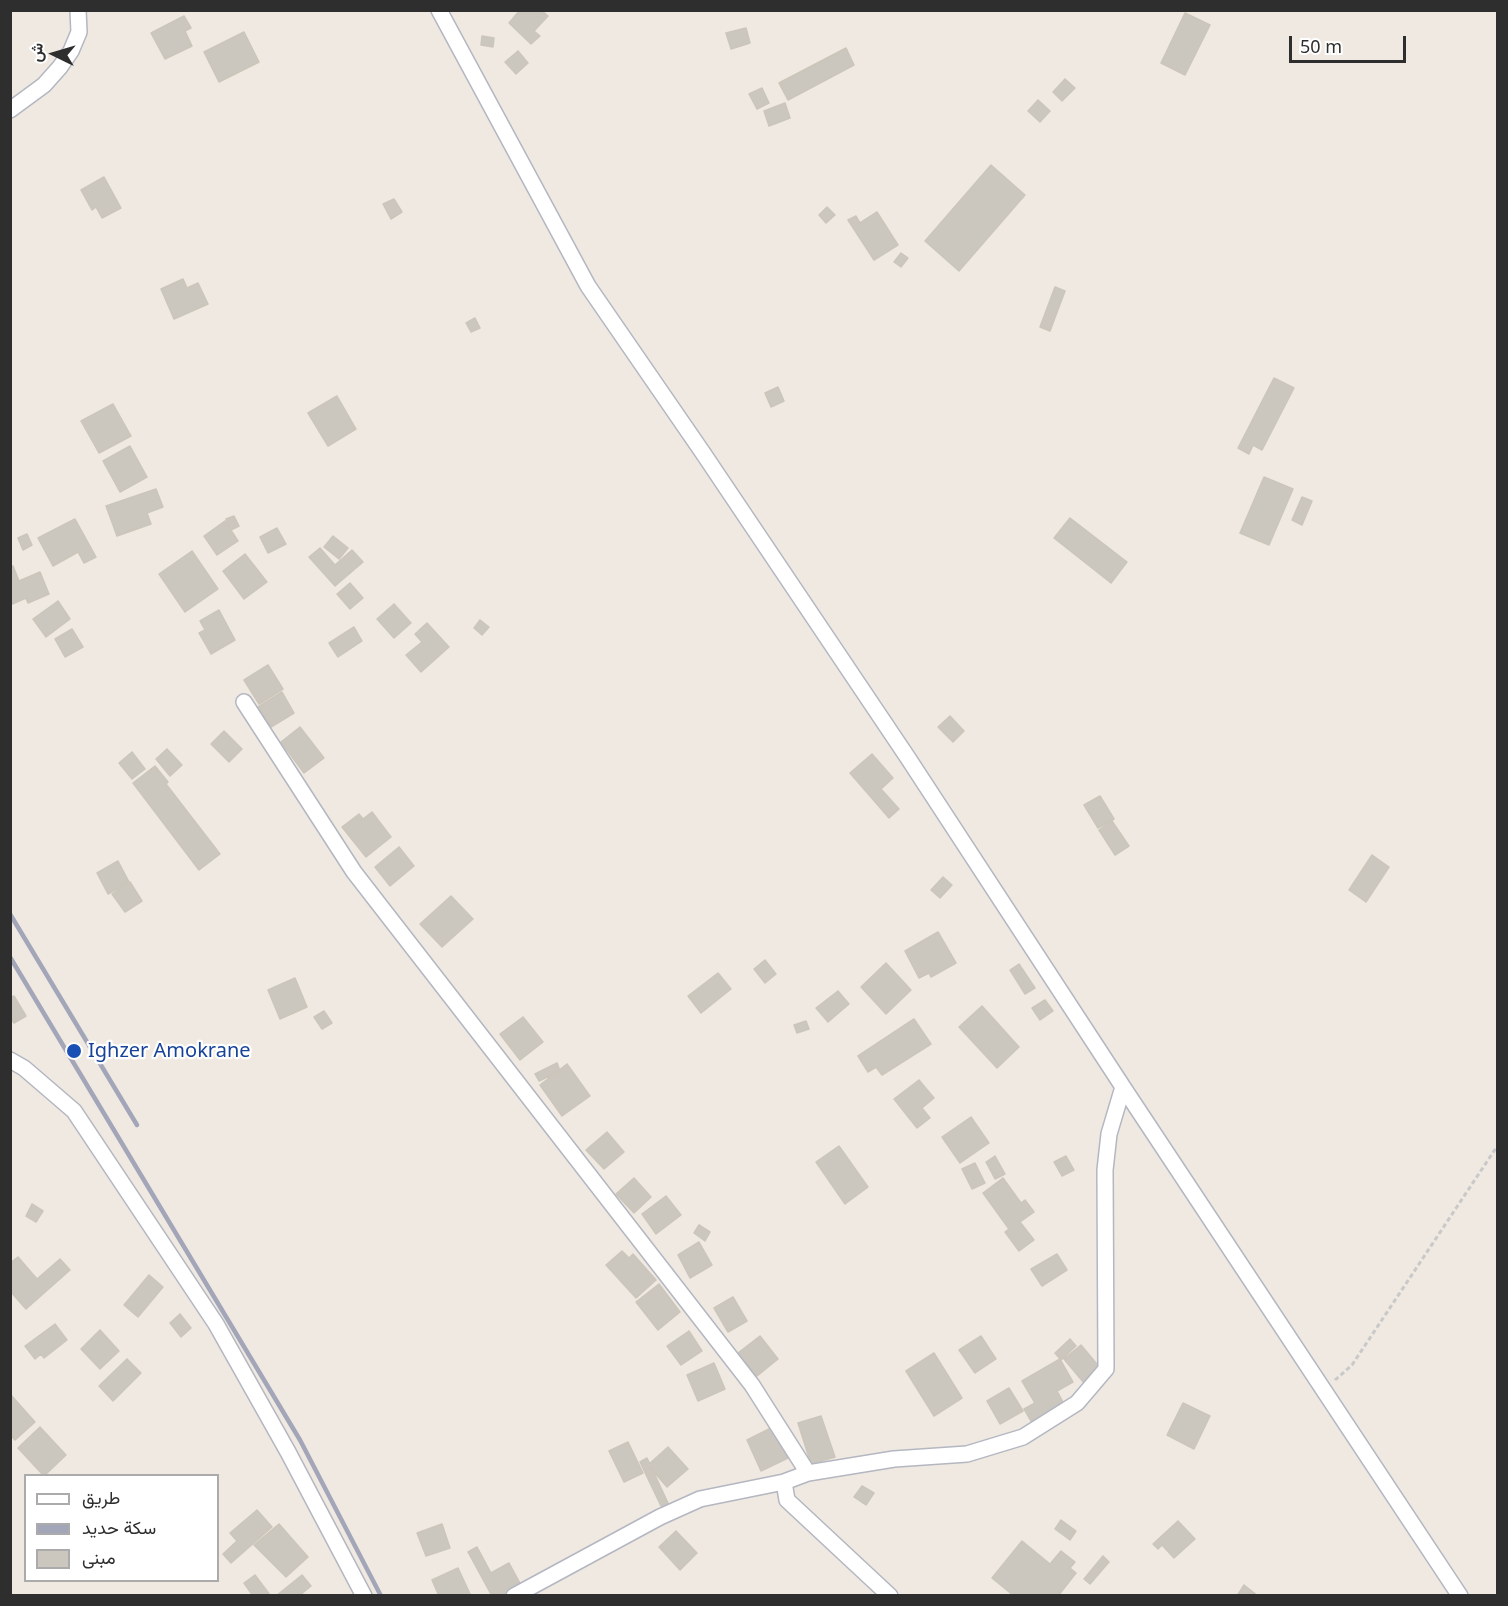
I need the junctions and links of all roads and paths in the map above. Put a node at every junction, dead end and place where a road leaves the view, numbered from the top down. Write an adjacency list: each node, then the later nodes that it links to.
1 (78, 10): 3 (street)
2 (439, 10): 6 (street)
3 (10, 110)
4 (244, 702): 9 (street)
5 (10, 1060): 11 (street)
6 (1123, 1087): 8 (street); 9 (street)
7 (1497, 1145): 8 (path)
8 (1325, 1389): 14 (street)
9 (808, 1473): 10 (street)
10 (784, 1482): 12 (street); 13 (street)
11 (364, 1596)
12 (514, 1596)
13 (890, 1596)
14 (1460, 1596)

